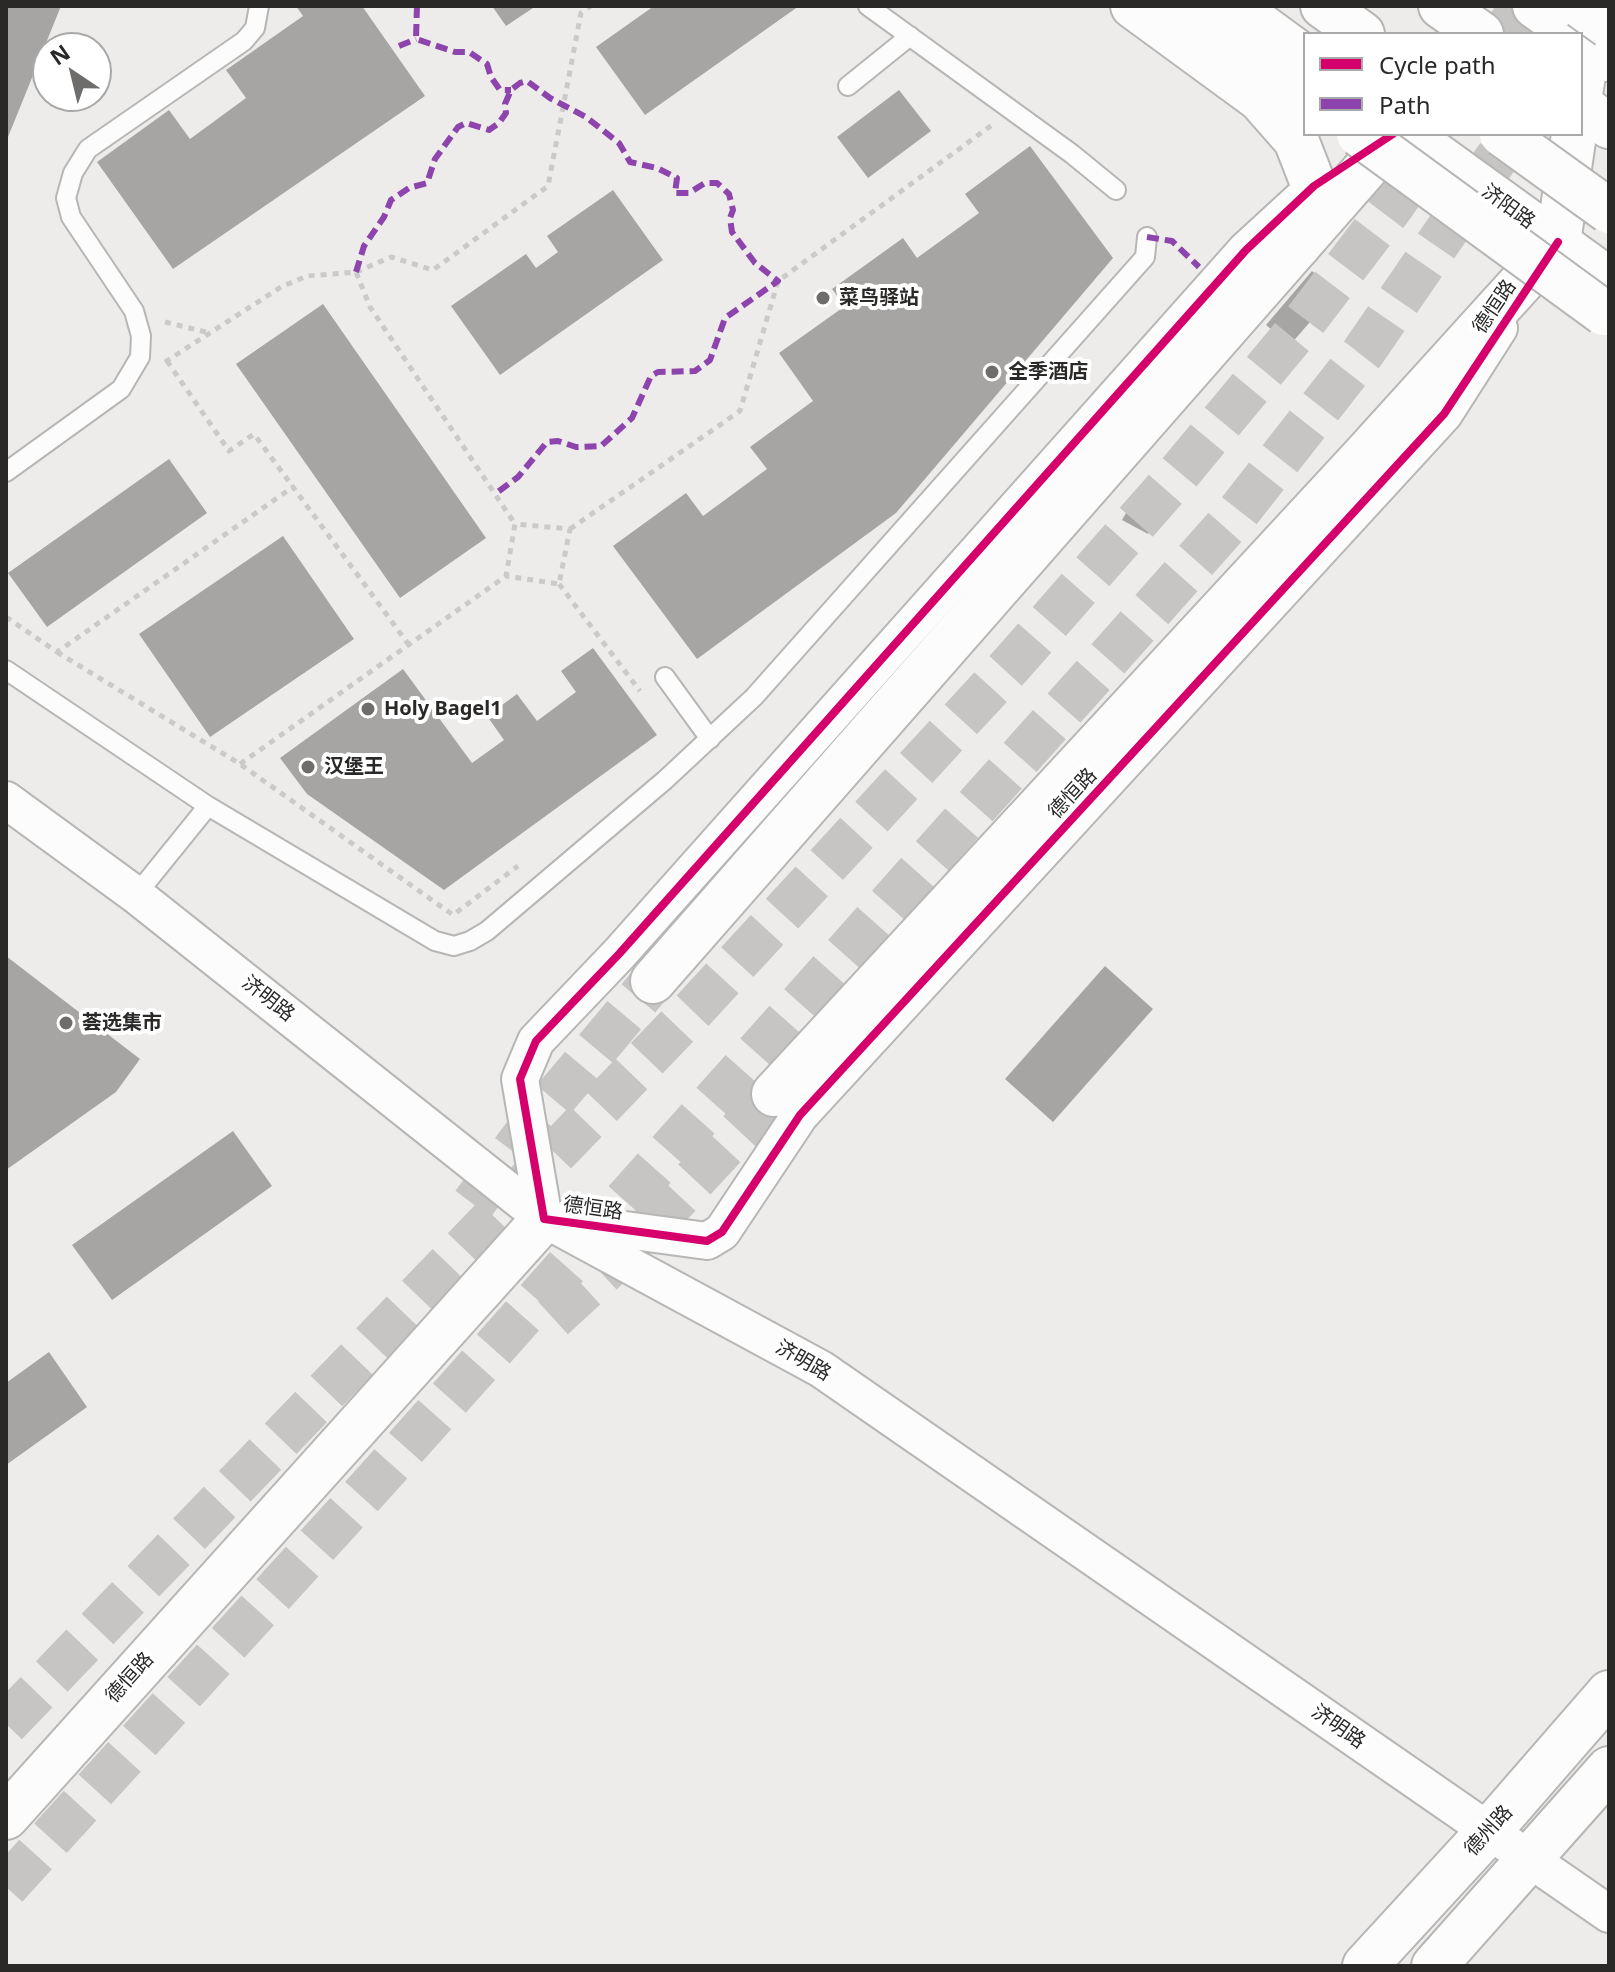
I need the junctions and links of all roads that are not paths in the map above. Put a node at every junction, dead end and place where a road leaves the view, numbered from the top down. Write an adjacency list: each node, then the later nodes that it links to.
1 (259, 6): 34 (lane)
2 (868, 6): 12 (lane)
3 (1133, 6): 26 (main road)
4 (1183, 6): 17 (main road)
5 (1234, 6): 14 (main road)
6 (1323, 6): 9 (main road)
7 (1441, 6): 10 (main road)
8 (1535, 6): 11 (main road)
9 (1359, 32)
10 (1478, 32)
11 (1580, 32)
12 (910, 36): 16 (lane); 27 (lane)
13 (1589, 37): 15 (main road)
14 (1303, 57)
15 (1583, 75)
16 (848, 86)
17 (1303, 94)
18 (1583, 107): 19 (main road)
19 (1609, 126)
20 (1362, 136): 33 (main road, bridge)
21 (1392, 136): 26 (street, 德恒路)
22 (1393, 136): 31 (main road)
23 (1410, 136): 30 (main road, 济阳路)
24 (1505, 136): 28 (main road, bridge)
25 (1574, 136): 30 (main road)
26 (1314, 186): 31 (main road); 43 (street, 德恒路)
27 (1116, 190)
28 (1609, 211)
29 (1147, 237): 37 (lane)
30 (1558, 242): 32 (main road, 济阳路); 42 (main road); 43 (street, 德恒路)
31 (1298, 246): 41 (main road)
32 (1609, 280)
33 (1609, 316)
34 (6, 472)
35 (6, 670): 39 (lane)
36 (665, 677): 37 (lane)
37 (710, 739): 39 (lane)
38 (6, 800): 40 (street, 济明路)
39 (208, 806): 40 (lane)
40 (136, 895): 43 (street, 济明路)
41 (653, 981)
42 (774, 1094)
43 (544, 1219): 46 (main road, 德恒路); 47 (street, 济明路)
44 (1609, 1693): 47 (main road, 德州路)
45 (1609, 1769): 48 (main road)
46 (6, 1817)
47 (1489, 1831): 48 (street, 济明路); 50 (main road, 德州路)
48 (1530, 1859): 49 (street, 济明路); 51 (main road)
49 (1609, 1914)
50 (1365, 1966)
51 (1434, 1966)

